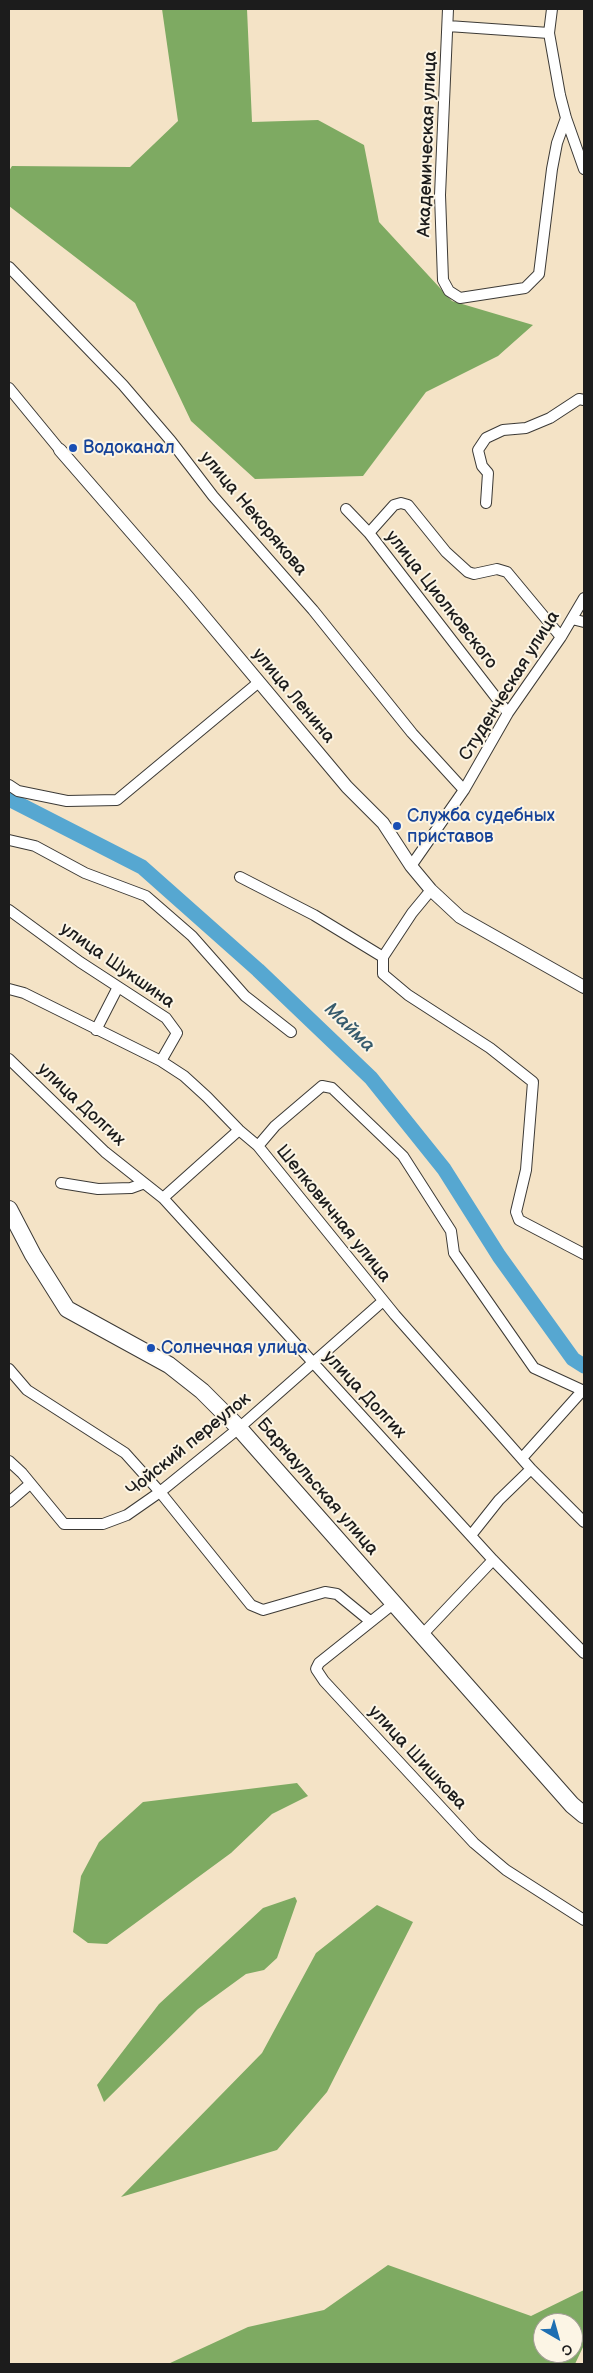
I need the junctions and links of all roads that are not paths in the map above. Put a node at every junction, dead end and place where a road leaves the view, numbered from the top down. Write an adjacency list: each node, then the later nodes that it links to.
1 (448, 9): 3 (street, Академическая улица)
2 (552, 9): 4 (street)
3 (448, 26): 4 (street); 5 (street, Академическая улица)
4 (550, 32): 5 (street)
5 (566, 118): 6 (street)
6 (584, 169)
7 (9, 267): 21 (street, улица Некорякова)
8 (9, 388): 10 (street, улица Ленина)
9 (584, 400): 11 (street)
10 (60, 450): 18 (street, улица Ленина)
11 (486, 502)
12 (346, 509): 13 (street, улица Циолковского)
13 (369, 533): 17 (street); 19 (street, улица Циолковского)
14 (584, 598): 15 (street, Студенческая улица)
15 (572, 619): 16 (street); 17 (street, Студенческая улица)
16 (584, 622)
17 (561, 637): 19 (street, Студенческая улица)
18 (259, 682): 20 (street); 23 (street, улица Ленина)
19 (508, 713): 21 (street, Студенческая улица)
20 (9, 785)
21 (464, 790): 23 (street, Студенческая улица)
22 (9, 840): 32 (street)
23 (411, 866): 25 (street, улица Ленина)
24 (240, 877): 27 (street)
25 (431, 890): 27 (street); 29 (street, улица Ленина)
26 (9, 910): 28 (street, улица Шукшина)
27 (383, 957): 41 (street)
28 (118, 987): 31 (street); 34 (street, улица Шукшина)
29 (584, 987)
30 (9, 989): 31 (street, Шелковичная улица)
31 (96, 1030): 34 (street, Шелковичная улица)
32 (291, 1032)
33 (9, 1059): 38 (street, улица Долгих)
34 (161, 1062): 35 (street, Шелковичная улица)
35 (239, 1130): 36 (street, Шелковичная улица); 39 (street)
36 (258, 1146): 42 (street, Шелковичная улица); 45 (street)
37 (61, 1183): 38 (street)
38 (142, 1184): 39 (street, улица Долгих)
39 (163, 1198): 43 (street, улица Долгих)
40 (9, 1209): 46 (main road, Барнаульская улица)
41 (584, 1254)
42 (383, 1301): 43 (street, Чойский переулок); 47 (street, Шелковичная улица)
43 (311, 1362): 46 (street, Чойский переулок); 54 (street, улица Долгих)
44 (9, 1370): 51 (street)
45 (584, 1391): 47 (street)
46 (238, 1428): 51 (street, Чойский переулок); 56 (main road, Барнаульская улица)
47 (523, 1457): 49 (street, Шелковичная улица)
48 (9, 1461): 50 (street, Чойский переулок)
49 (532, 1469): 53 (street, Шелковичная улица); 54 (street)
50 (30, 1484): 51 (street, Чойский переулок); 52 (street)
51 (160, 1492): 57 (street)
52 (9, 1502)
53 (584, 1522)
54 (472, 1534): 55 (street, улица Долгих)
55 (493, 1560): 58 (street); 59 (street, улица Долгих)
56 (393, 1604): 57 (street, улица Шишкова); 58 (main road, Барнаульская улица)
57 (370, 1621): 61 (street, улица Шишкова)
58 (422, 1635): 60 (main road, Барнаульская улица)
59 (584, 1653)
60 (584, 1815)
61 (584, 1920)

